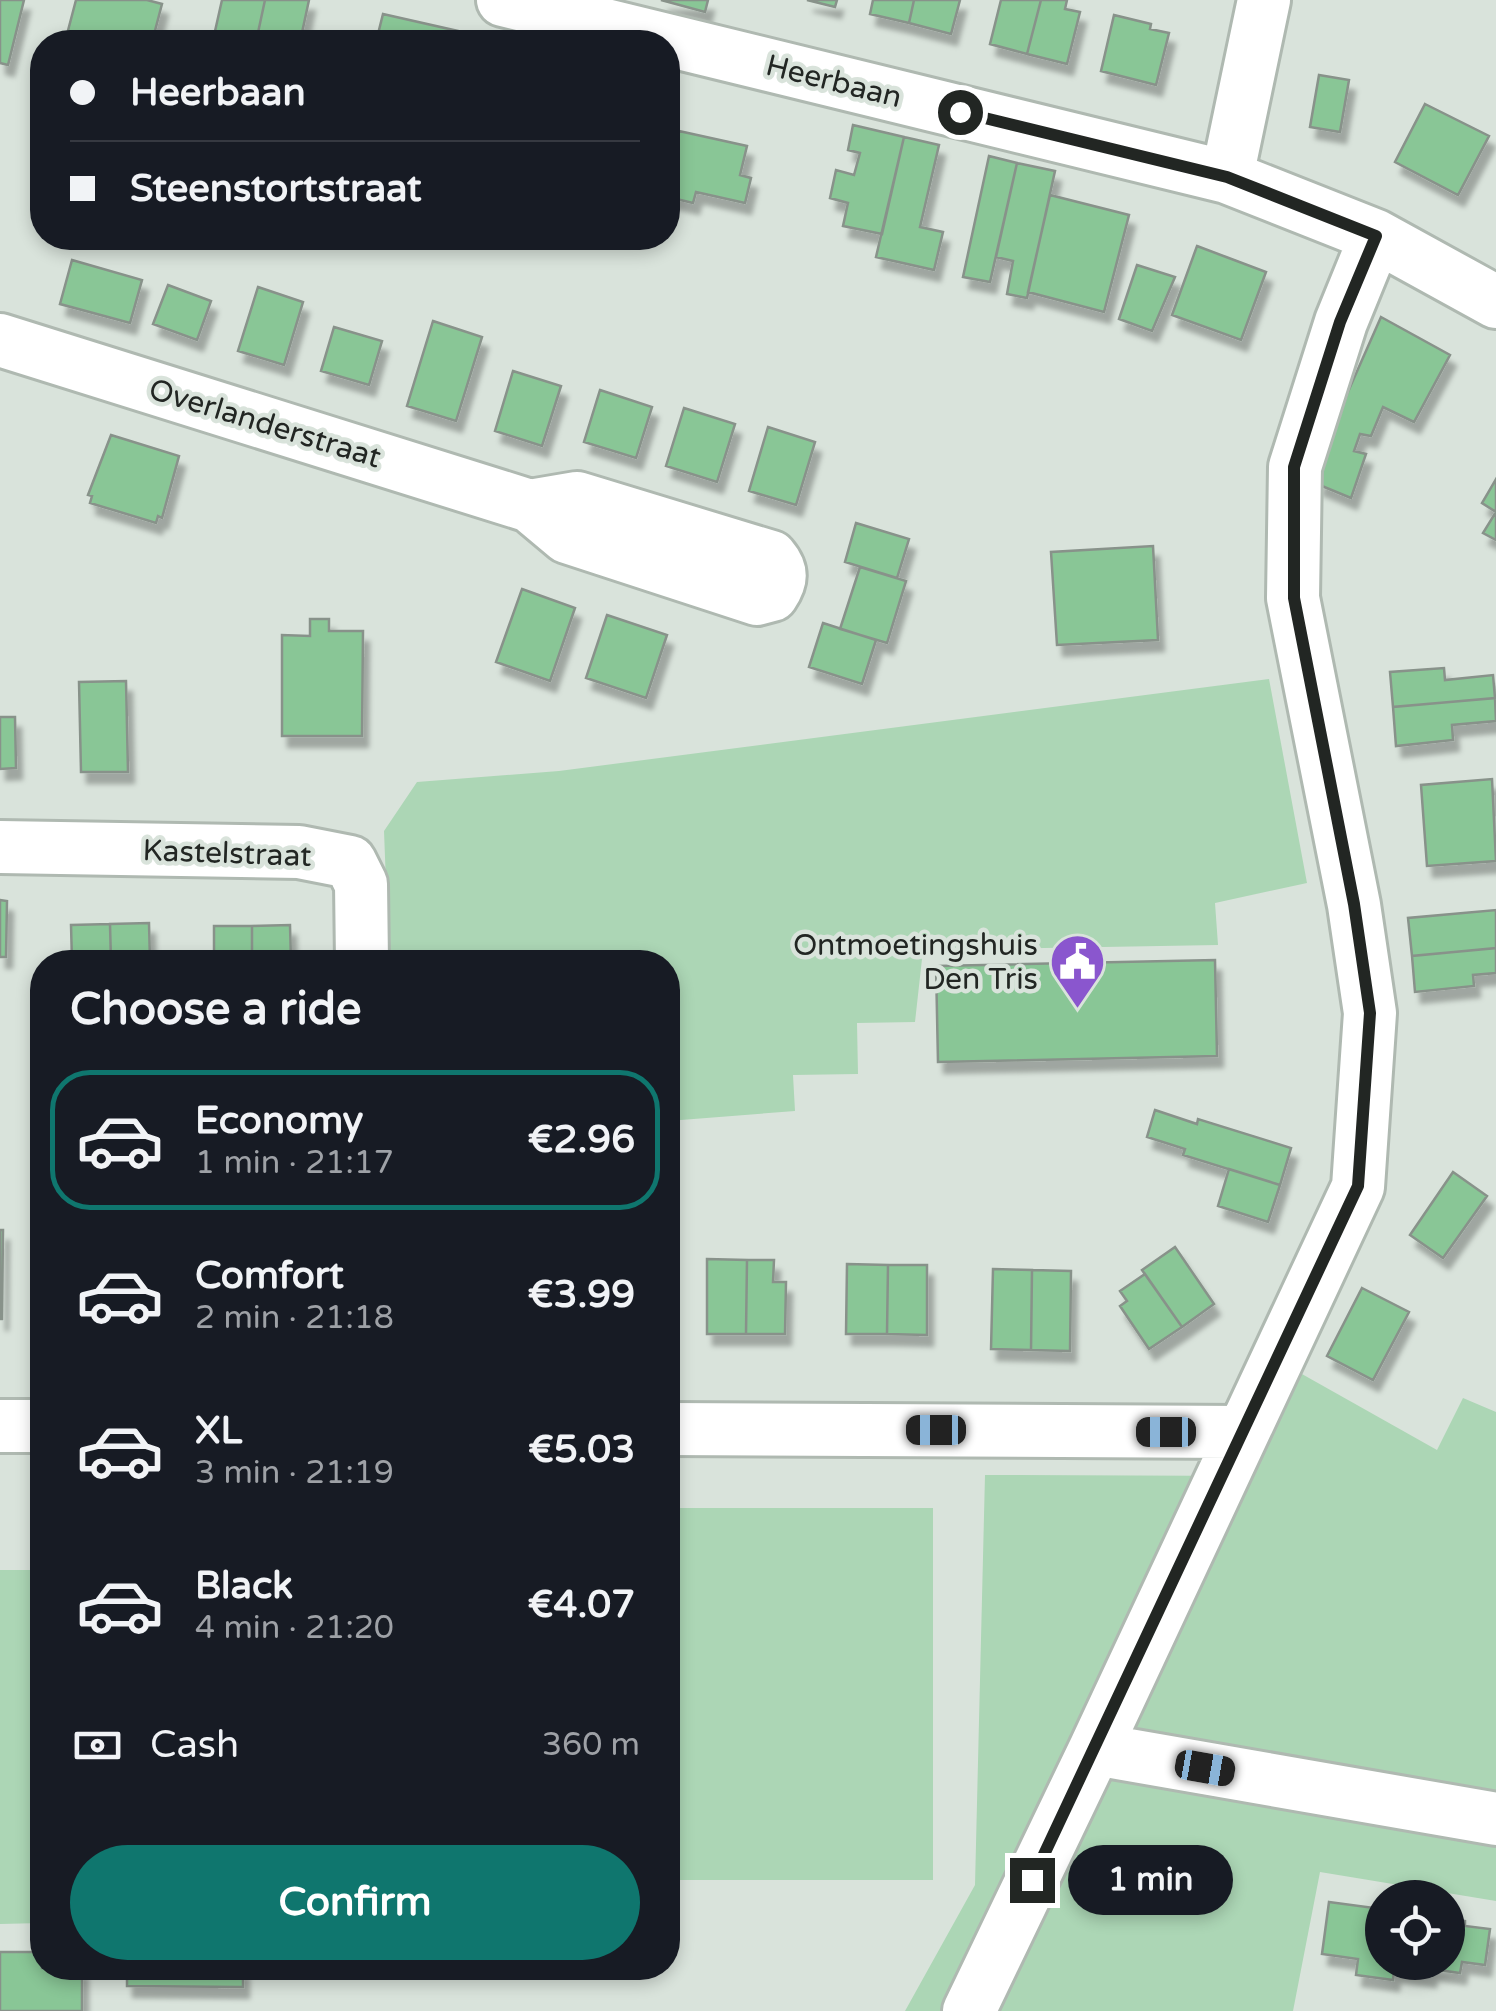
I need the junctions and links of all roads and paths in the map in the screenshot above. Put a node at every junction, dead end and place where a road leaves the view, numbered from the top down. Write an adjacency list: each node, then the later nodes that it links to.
1 (503, 0): 3 (street, Heerbaan)
2 (1264, 0): 5 (street)
3 (626, 30)
4 (680, 43): 5 (street, Heerbaan)
5 (1227, 177): 6 (street, Heerbaan)
6 (1376, 236): 7 (street, Heerbaan); 15 (street)
7 (1496, 302)
8 (0, 340): 9 (street, Overlanderstraat)
9 (530, 506)
10 (0, 848): 11 (street, Kastelstraat)
11 (362, 950)
12 (0, 1426): 13 (street)
13 (30, 1426)
14 (680, 1429): 15 (street)
15 (1243, 1432): 16 (street)
16 (1096, 1749): 17 (street); 18 (street)
17 (1496, 1820)
18 (968, 2011)

